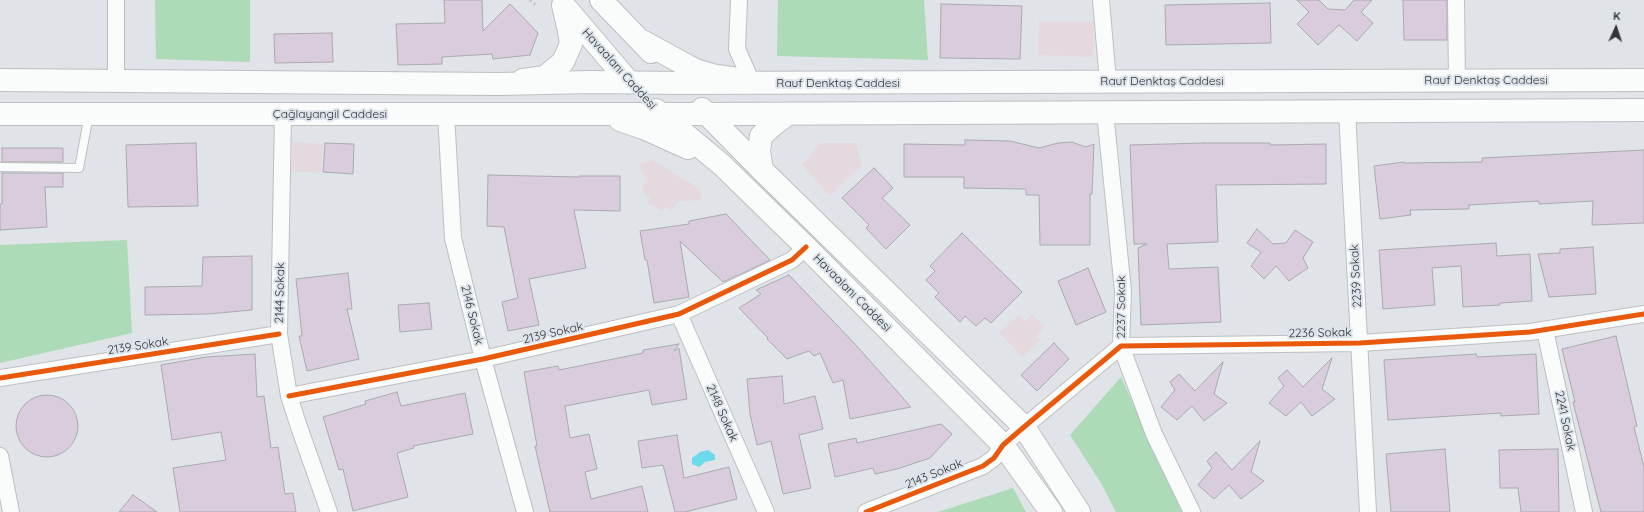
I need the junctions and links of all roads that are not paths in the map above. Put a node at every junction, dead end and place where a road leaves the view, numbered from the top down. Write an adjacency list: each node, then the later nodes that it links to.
1 (116, 0): 11 (street)
2 (601, 0): 7 (main road, Havaalanı Caddesi)
3 (739, 0): 13 (street)
4 (1100, 0): 14 (street)
5 (1456, 0): 9 (street)
6 (560, 3): 12 (main road, Havaalanı Caddesi); 15 (main road)
7 (642, 41): 13 (main road); 16 (main road, Havaalanı Caddesi)
8 (0, 80): 11 (main road)
9 (1457, 80): 10 (main road, Rauf Denktaş Caddesi); 14 (main road, Rauf Denktaş Caddesi)
10 (1644, 80)
11 (116, 81): 15 (main road)
12 (629, 82): 15 (main road); 16 (main road, Rauf Denktaş Caddesi); 25 (main road, Havaalanı Caddesi)
13 (758, 82): 14 (main road, Rauf Denktaş Caddesi); 16 (main road, Rauf Denktaş Caddesi)
14 (1108, 82)
15 (498, 84)
16 (680, 84): 26 (main road, Havaalanı Caddesi)
17 (1644, 110): 18 (main road)
18 (1347, 111): 19 (main road); 36 (street, 2239 Sokak)
19 (1105, 112): 27 (main road); 37 (street, 2237 Sokak)
20 (0, 114): 21 (main road, Çağlayangil Caddesi)
21 (89, 114): 22 (main road, Çağlayangil Caddesi); 29 (lane)
22 (283, 114): 23 (main road, Çağlayangil Caddesi); 35 (street, 2144 Sokak)
23 (446, 114): 24 (main road, Çağlayangil Caddesi); 38 (street, 2146 Sokak)
24 (601, 114): 25 (main road, Çağlayangil Caddesi); 28 (main road)
25 (661, 114): 26 (main road, Çağlayangil Caddesi); 28 (main road, Havaalanı Caddesi)
26 (707, 114): 27 (main road); 30 (main road, Havaalanı Caddesi)
27 (788, 114): 30 (main road)
28 (721, 164): 31 (main road, Havaalanı Caddesi)
29 (0, 167)
30 (762, 170): 41 (main road, Havaalanı Caddesi)
31 (806, 246): 32 (street, 2139 Sokak); 42 (main road, Havaalanı Caddesi)
32 (679, 314): 38 (street, 2139 Sokak); 47 (street, 2148 Sokak)
33 (1644, 314): 34 (street, 2236 Sokak)
34 (1545, 330): 36 (street, 2236 Sokak); 53 (street, 2241 Sokak)
35 (279, 334): 39 (street, 2139 Sokak); 40 (street, 2144 Sokak)
36 (1360, 343): 37 (street, 2236 Sokak); 52 (street, 2239 Sokak)
37 (1121, 346): 41 (street); 51 (street, 2237 Sokak)
38 (483, 359): 40 (street, 2139 Sokak); 46 (street, 2146 Sokak)
39 (0, 378)
40 (289, 396): 45 (street, 2144 Sokak)
41 (1024, 426): 42 (street, 2143 Sokak); 50 (main road, Havaalanı Caddesi)
42 (1003, 445): 48 (street, 2143 Sokak); 49 (main road, Havaalanı Caddesi)
43 (0, 456): 44 (street)
44 (11, 512)
45 (329, 512)
46 (525, 512)
47 (766, 512)
48 (866, 512)
49 (1051, 512)
50 (1079, 512)
51 (1192, 512)
52 (1368, 512)
53 (1584, 512)

